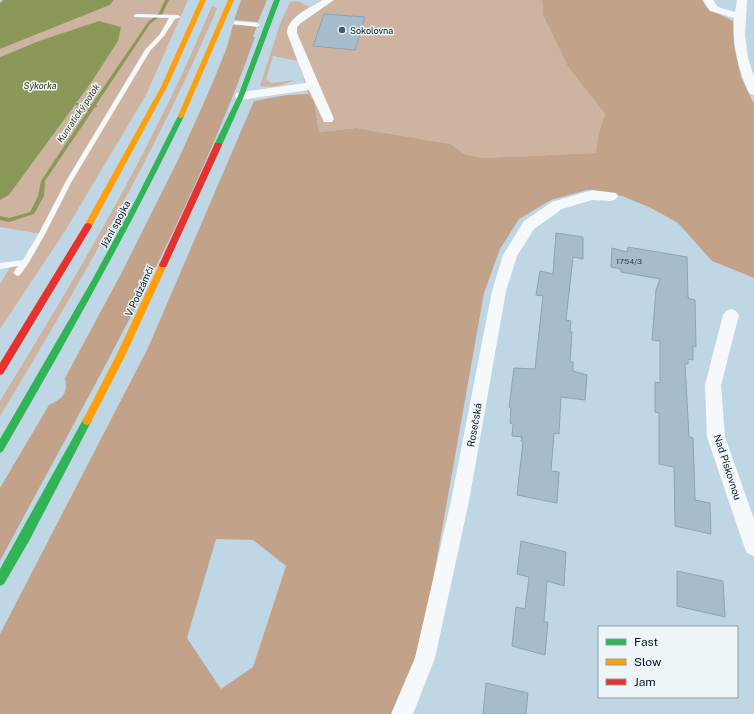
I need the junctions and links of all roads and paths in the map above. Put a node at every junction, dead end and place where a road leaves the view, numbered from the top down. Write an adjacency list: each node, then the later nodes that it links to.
1 (203, 0): 20 (main road)
2 (230, 0): 21 (main road, Jižní spojka)
3 (277, 0): 13 (main road, V Podzámčí)
4 (329, 0): 11 (street)
5 (708, 0): 8 (street)
6 (742, 0): 8 (street)
7 (136, 16): 16 (lane)
8 (739, 16): 12 (street)
9 (236, 23): 10 (lane)
10 (257, 25)
11 (313, 86): 13 (street); 14 (street)
12 (754, 91)
13 (241, 96): 23 (main road, V Podzámčí)
14 (328, 119)
15 (611, 196): 24 (street, Rosečská)
16 (25, 262): 17 (lane); 18 (lane)
17 (0, 266)
18 (17, 273)
19 (731, 315): 22 (street, Nad Pískovnou)
20 (0, 371)
21 (0, 448)
22 (754, 546)
23 (0, 580)
24 (402, 714)

